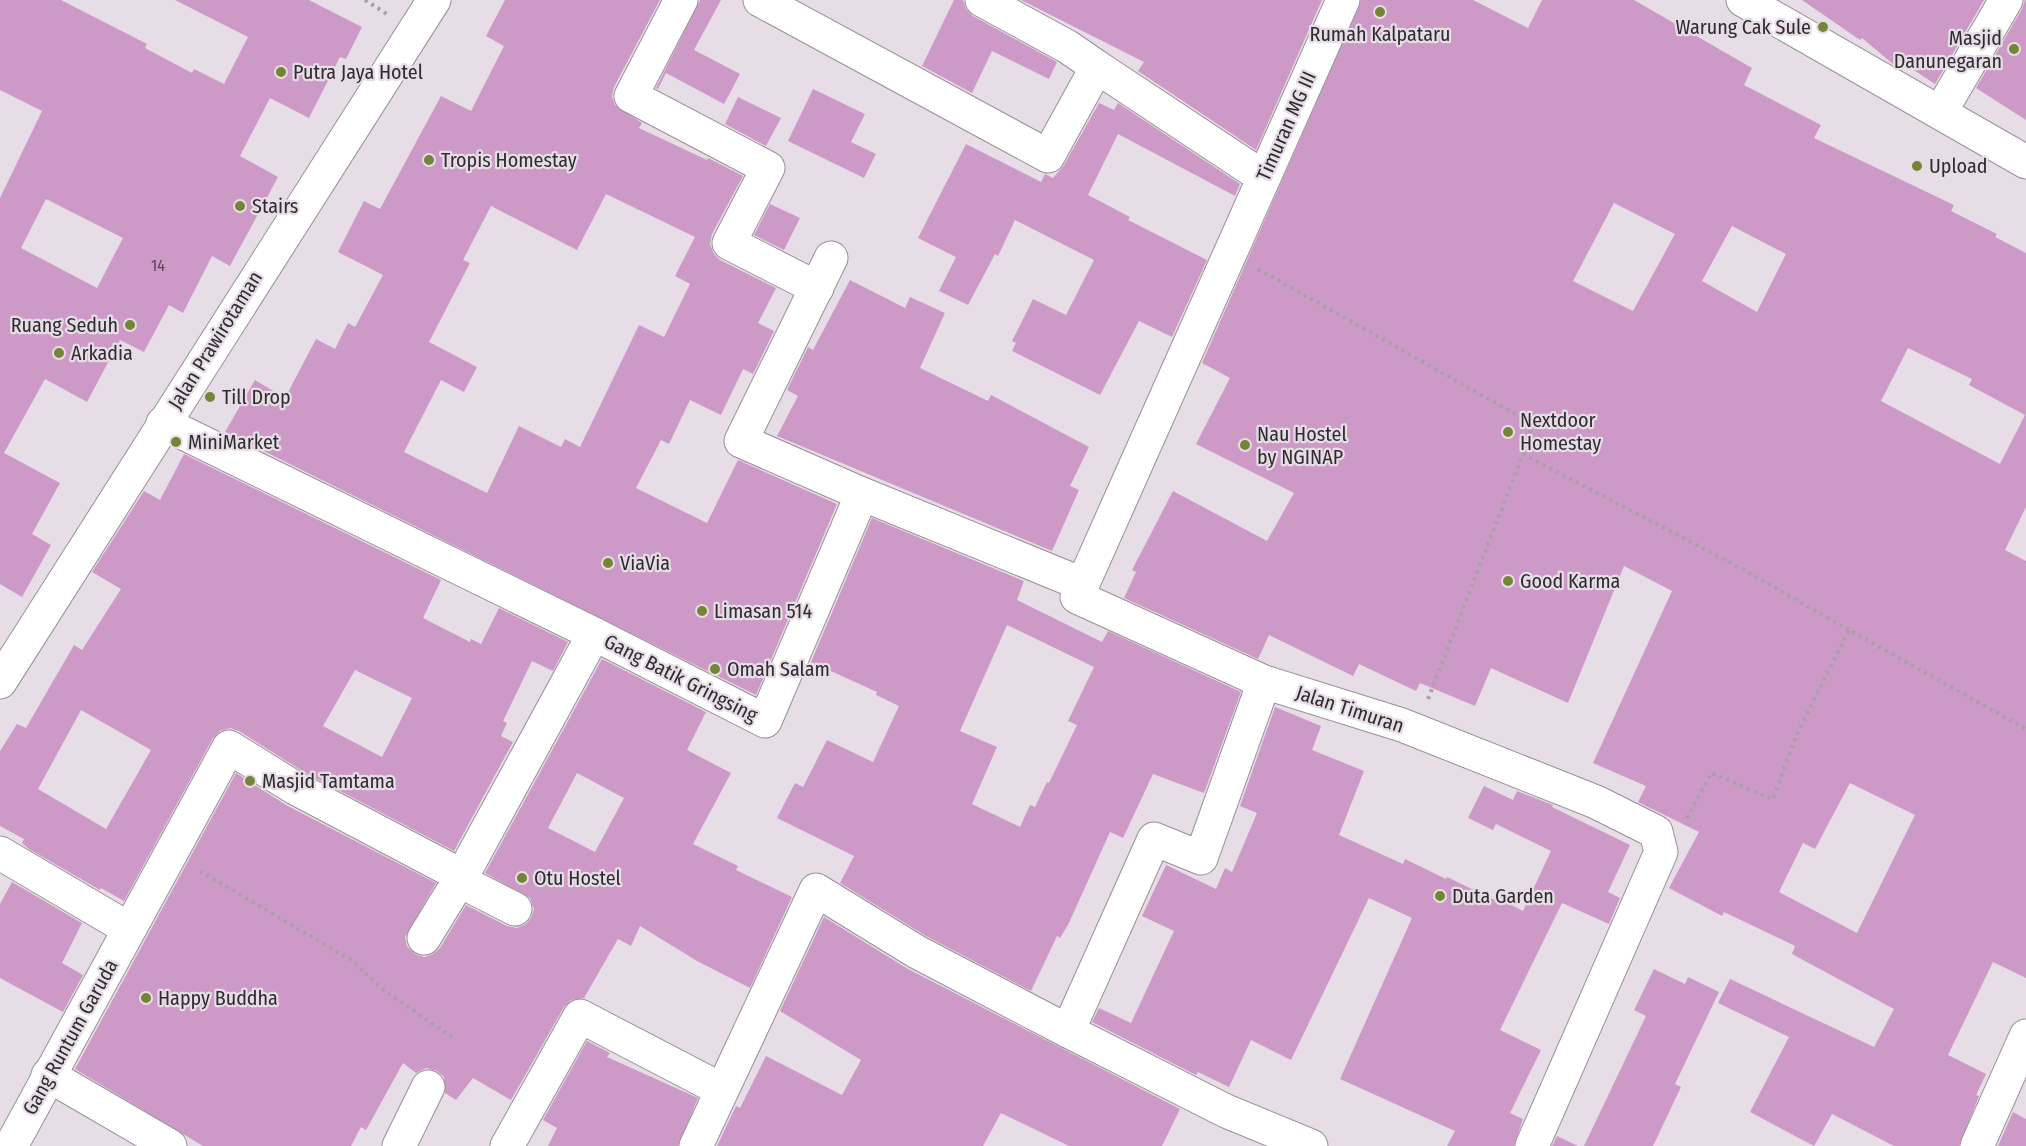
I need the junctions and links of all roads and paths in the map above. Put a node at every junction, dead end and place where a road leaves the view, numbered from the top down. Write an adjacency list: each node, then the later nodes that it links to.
1 (434, 0): 15 (street, Jalan Prawirotaman)
2 (681, 0): 14 (street)
3 (760, 0): 8 (street)
4 (982, 0): 8 (street)
5 (1343, 0): 11 (street, Timuran MG III)
6 (1743, 0): 9 (street)
7 (2006, 0): 9 (street)
8 (1097, 67): 11 (street)
9 (1941, 111): 10 (street)
10 (2026, 162)
11 (1263, 177): 12 (street, Timuran MG III)
12 (1229, 253): 16 (path); 18 (street)
13 (831, 258): 14 (street)
14 (817, 288): 17 (street)
15 (163, 423): 20 (street, Gang Batik Gringsing); 21 (street, Jalan Prawirotaman)
16 (1523, 454): 19 (path); 24 (path)
17 (862, 494): 18 (street); 20 (street, Gang Batik Gringsing)
18 (1082, 584): 22 (street, Jalan Timuran)
19 (1849, 630): 23 (path); 25 (path)
20 (594, 634): 28 (street)
21 (0, 682)
22 (1264, 682): 24 (street, Jalan Timuran); 32 (street)
23 (2026, 729)
24 (1416, 731): 25 (street, Jalan Timuran)
25 (1656, 832): 45 (street)
26 (0, 853): 30 (street)
27 (171, 854): 28 (street, Gang Runtum Garuda); 30 (street, Gang Runtum Garuda); 34 (path)
28 (461, 879): 29 (street); 31 (street)
29 (515, 909)
30 (129, 929): 35 (street, Gang Runtum Garuda)
31 (424, 938)
32 (1068, 1031): 38 (street); 44 (street)
33 (2026, 1036): 36 (street)
34 (456, 1040)
35 (48, 1075): 39 (street, Gang Runtum Garuda); 40 (street)
36 (2017, 1080): 46 (street)
37 (428, 1087): 41 (street)
38 (722, 1090): 42 (street); 43 (street)
39 (11, 1146)
40 (170, 1146)
41 (399, 1146)
42 (507, 1146)
43 (696, 1146)
44 (1311, 1146)
45 (1532, 1146)
46 (1977, 1146)

